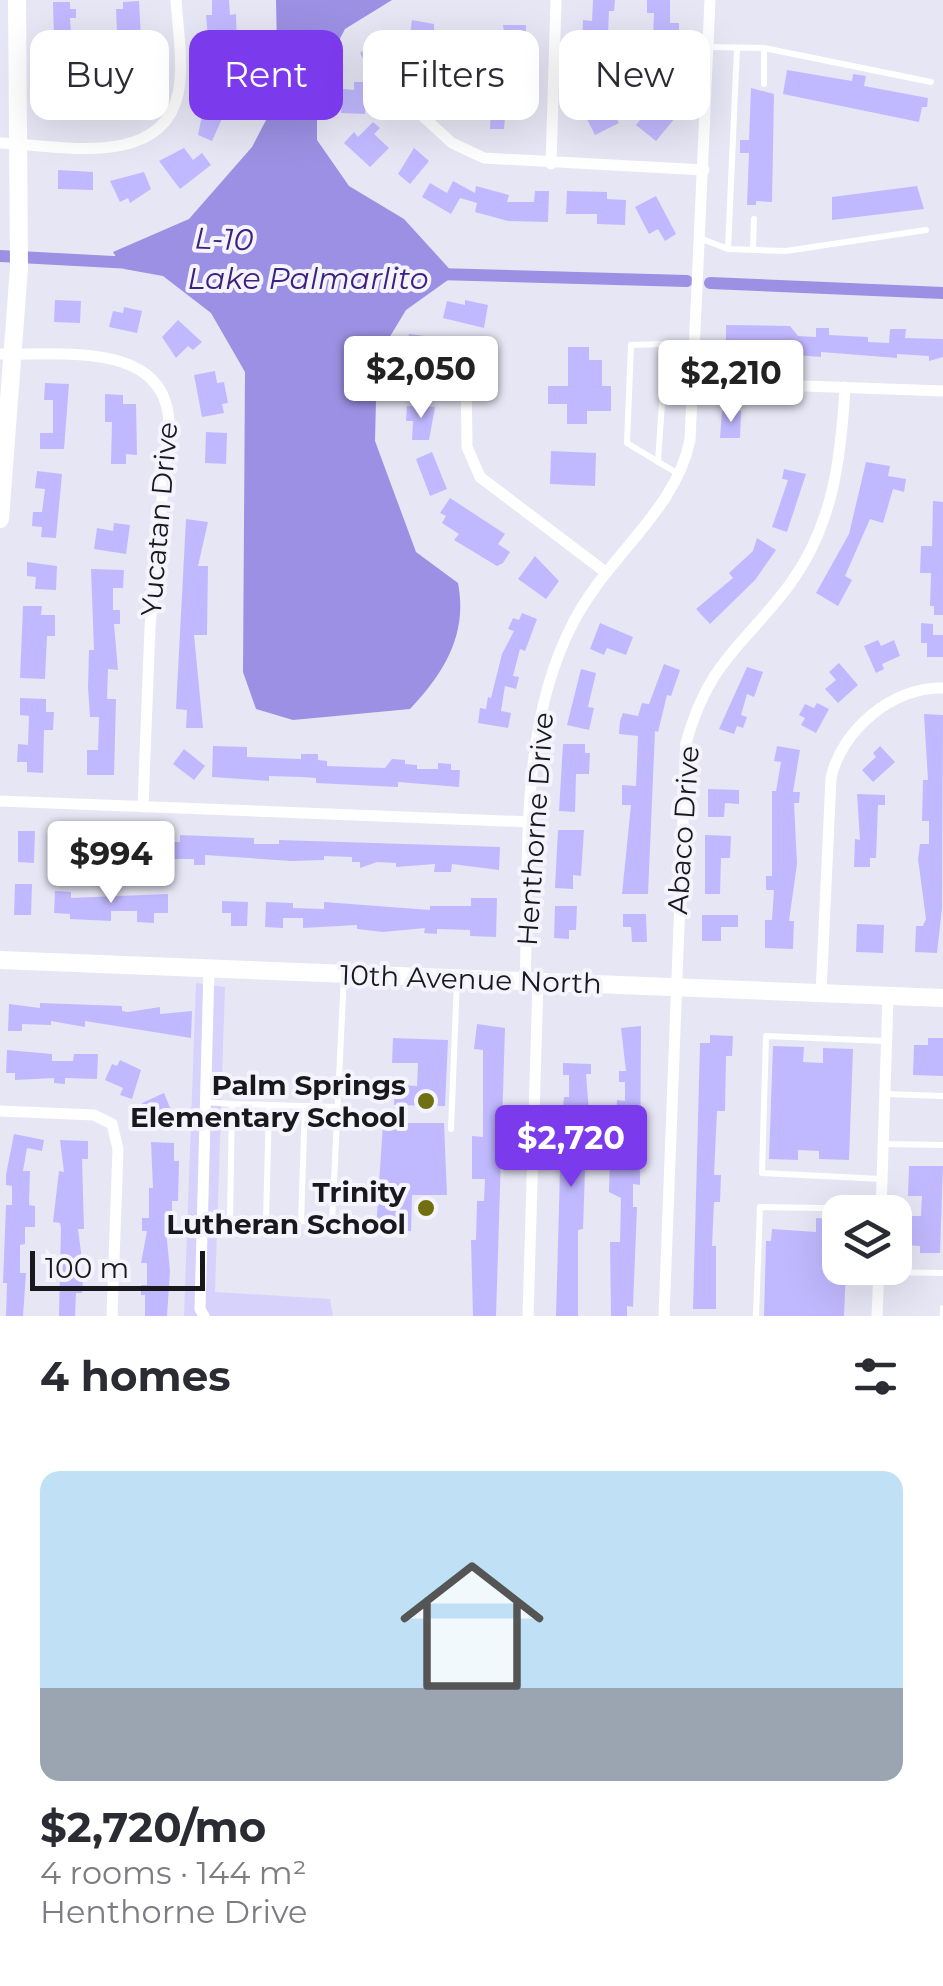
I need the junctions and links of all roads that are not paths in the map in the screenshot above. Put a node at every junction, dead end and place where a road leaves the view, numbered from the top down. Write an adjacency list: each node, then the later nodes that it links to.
1 (17, 0): 14 (street)
2 (176, 0): 14 (street)
3 (556, 0): 15 (street)
4 (710, 0): 5 (street, Henthorne Drive)
5 (709, 30)
6 (710, 47): 7 (lane)
7 (736, 48): 8 (lane); 20 (lane)
8 (764, 48): 9 (lane); 10 (lane)
9 (931, 82)
10 (764, 84)
11 (426, 120): 15 (street)
12 (706, 120): 16 (street, Henthorne Drive)
13 (0, 143): 14 (street)
14 (21, 144): 24 (street)
15 (550, 164): 16 (street)
16 (704, 170): 19 (street, Henthorne Drive)
17 (754, 219): 21 (lane)
18 (926, 230): 21 (lane)
19 (702, 240): 20 (lane); 22 (street, Henthorne Drive)
20 (728, 249): 21 (lane)
21 (753, 250)
22 (696, 343): 23 (lane); 26 (street, Henthorne Drive)
23 (666, 344): 29 (lane); 29 (lane)
24 (7, 354): 31 (street); 36 (street, Yucatan Drive)
25 (466, 365): 33 (street)
26 (696, 382): 27 (street); 30 (street, Henthorne Drive)
27 (845, 388): 28 (street); 43 (street, Abaco Drive)
28 (943, 392)
29 (658, 462): 30 (lane)
30 (680, 476): 33 (street, Henthorne Drive)
31 (0, 509): 32 (street)
32 (0, 519)
33 (604, 571): 37 (street, Henthorne Drive)
34 (943, 688): 44 (street)
35 (0, 801): 36 (street)
36 (143, 806): 37 (street)
37 (532, 822): 42 (street, Henthorne Drive)
38 (0, 960): 39 (street, 10th Avenue North)
39 (210, 968): 40 (street, 10th Avenue North); 50 (street)
40 (344, 974): 41 (street, 10th Avenue North); 54 (lane)
41 (456, 979): 42 (street, 10th Avenue North); 56 (lane)
42 (532, 982): 43 (street, 10th Avenue North); 70 (street, Henthorne Drive)
43 (674, 988): 44 (street, 10th Avenue North); 71 (street, Abaco Drive)
44 (822, 993): 45 (street, 10th Avenue North)
45 (888, 997): 46 (street, 10th Avenue North); 47 (street)
46 (943, 998)
47 (887, 1041): 48 (street); 59 (lane)
48 (885, 1094): 49 (lane); 57 (street)
49 (943, 1096)
50 (206, 1102): 51 (lane); 69 (street)
51 (232, 1104): 52 (lane); 62 (lane)
52 (270, 1105): 53 (lane); 62 (lane)
53 (305, 1106): 54 (lane); 63 (lane)
54 (338, 1108): 63 (lane)
55 (0, 1111): 68 (street)
56 (451, 1129)
57 (883, 1144): 58 (lane); 59 (street)
58 (943, 1145)
59 (882, 1178): 60 (street)
60 (881, 1195)
61 (822, 1209): 72 (lane)
62 (266, 1220): 63 (lane)
63 (301, 1221)
64 (912, 1272): 65 (lane)
65 (943, 1273)
66 (878, 1285): 73 (street)
67 (943, 1308): 74 (lane)
68 (112, 1316)
69 (204, 1316)
70 (528, 1316)
71 (664, 1316)
72 (756, 1316)
73 (877, 1316)
74 (943, 1316)

